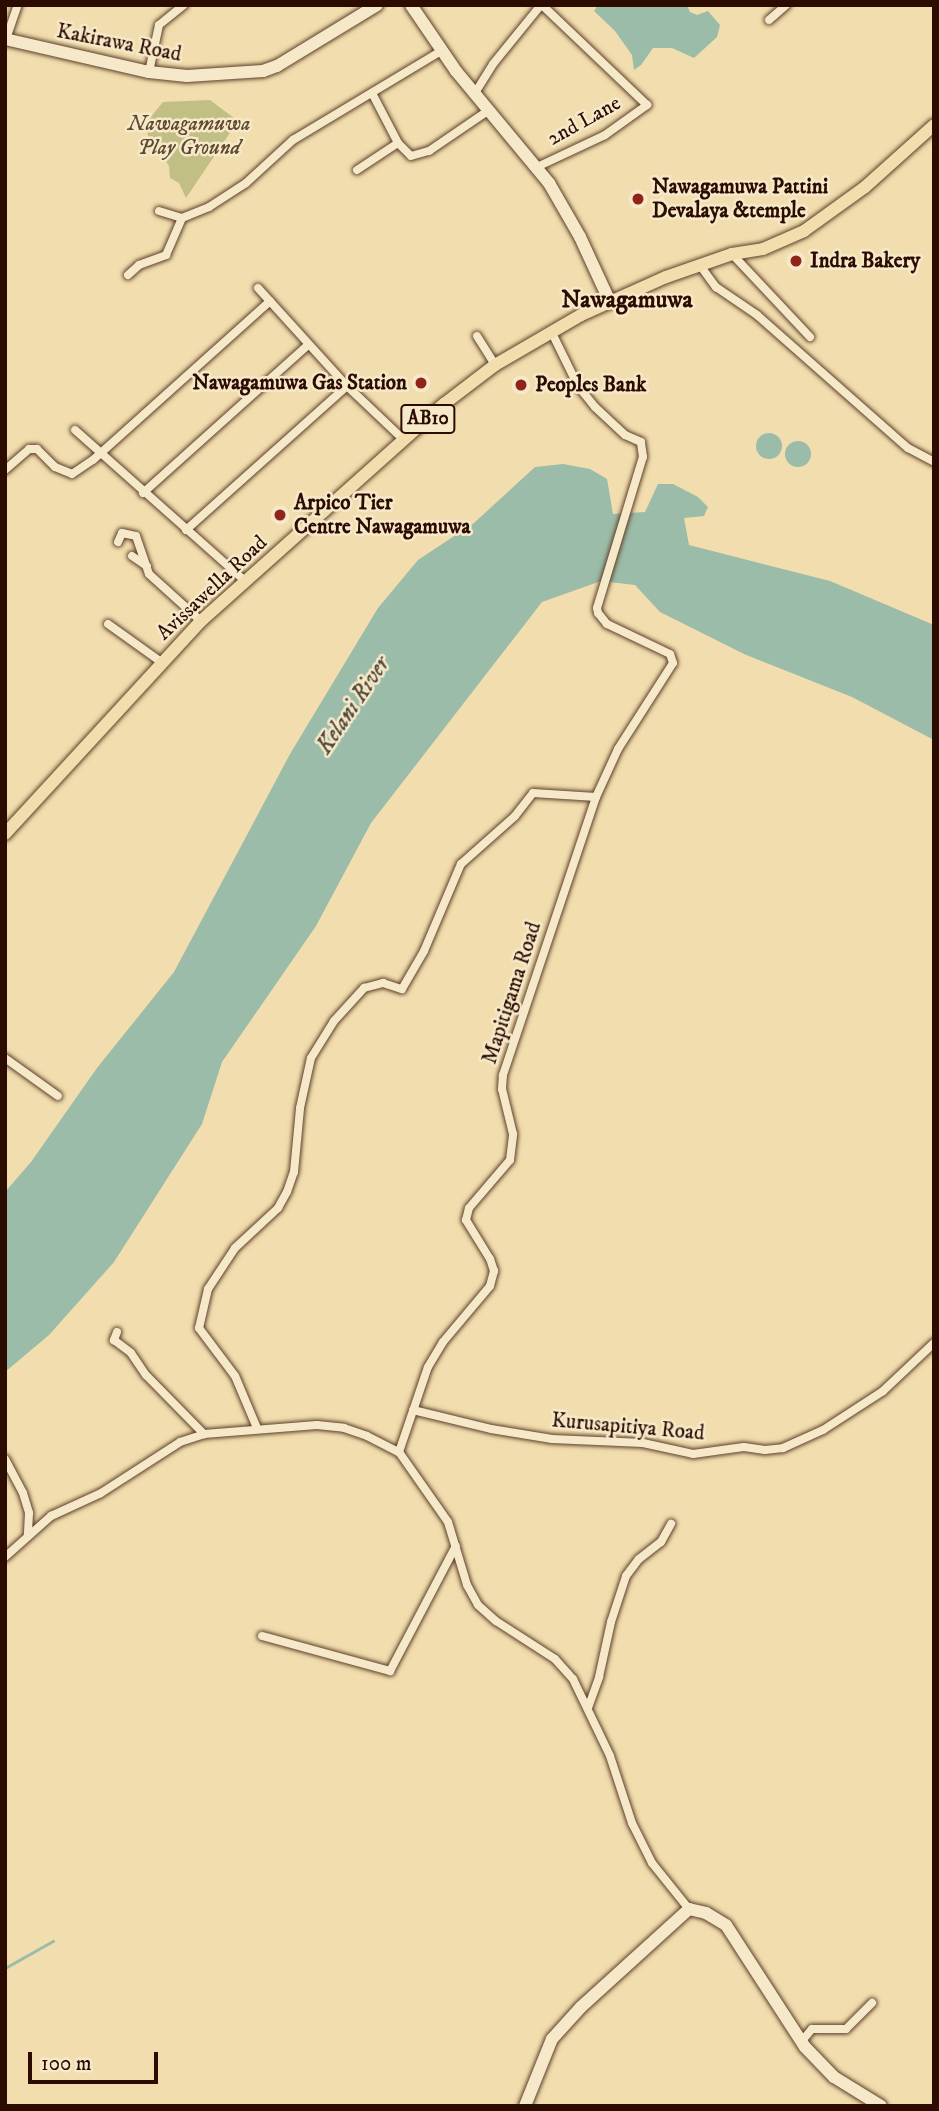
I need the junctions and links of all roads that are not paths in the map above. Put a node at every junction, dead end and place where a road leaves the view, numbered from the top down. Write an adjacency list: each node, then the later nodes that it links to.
1 (18, 5): 8 (street)
2 (184, 5): 10 (street)
3 (377, 5): 10 (street, Kakirawa Road)
4 (411, 5): 9 (street)
5 (541, 5): 12 (street); 16 (street, 2nd Lane)
6 (786, 5): 7 (street)
7 (768, 20)
8 (6, 39): 10 (street, Kakirawa Road)
9 (442, 51): 11 (street); 12 (street)
10 (149, 72)
11 (372, 93): 15 (street); 19 (street)
12 (475, 93): 13 (street)
13 (489, 110): 15 (street); 16 (street)
14 (934, 125): 20 (main road, Avissawella Road / AB10)
15 (398, 143): 17 (street)
16 (537, 167): 25 (street)
17 (357, 170)
18 (159, 211): 19 (street)
19 (182, 218): 22 (street)
20 (732, 254): 21 (main road, Avissawella Road / AB10); 28 (street)
21 (699, 264): 25 (main road, Avissawella Road / AB10); 35 (street)
22 (128, 275)
23 (258, 288): 24 (street)
24 (270, 301): 29 (street); 34 (street)
25 (610, 302): 26 (main road, Avissawella Road / AB10)
26 (551, 331): 30 (main road, Avissawella Road / AB10); 46 (street, Mapitigama Road)
27 (477, 336): 30 (street)
28 (810, 337)
29 (308, 345): 31 (street); 37 (street)
30 (495, 365): 33 (main road, Avissawella Road / AB10)
31 (347, 386): 33 (street); 38 (street)
32 (75, 430): 34 (street)
33 (404, 440): 42 (main road, Avissawella Road / AB10)
34 (99, 453): 36 (street); 37 (street)
35 (934, 462)
36 (5, 470)
37 (142, 493): 38 (street)
38 (186, 530): 42 (street)
39 (118, 542): 41 (street)
40 (132, 556): 41 (street)
41 (147, 566): 43 (street)
42 (245, 580): 43 (main road, Avissawella Road / AB10)
43 (201, 621): 45 (main road, Avissawella Road / AB10)
44 (108, 624): 45 (street)
45 (161, 662): 47 (main road, Avissawella Road / AB10)
46 (596, 797): 52 (street, Mapitigama Road); 53 (street)
47 (8, 827)
48 (5, 1058): 49 (street)
49 (58, 1096)
50 (117, 1332): 54 (street)
51 (934, 1343): 52 (street, Kurusapitiya Road)
52 (413, 1409): 55 (street, Mapitigama Road)
53 (257, 1428): 54 (street); 55 (street)
54 (204, 1434): 58 (street)
55 (399, 1452): 59 (street)
56 (5, 1459): 58 (street)
57 (671, 1524): 62 (street)
58 (28, 1535): 60 (street)
59 (457, 1546): 61 (street); 62 (street)
60 (5, 1558)
61 (262, 1636)
62 (588, 1708): 63 (street)
63 (689, 1909): 65 (street); 66 (street)
64 (872, 2003): 65 (street)
65 (802, 2042): 67 (street)
66 (525, 2106)
67 (881, 2106)

